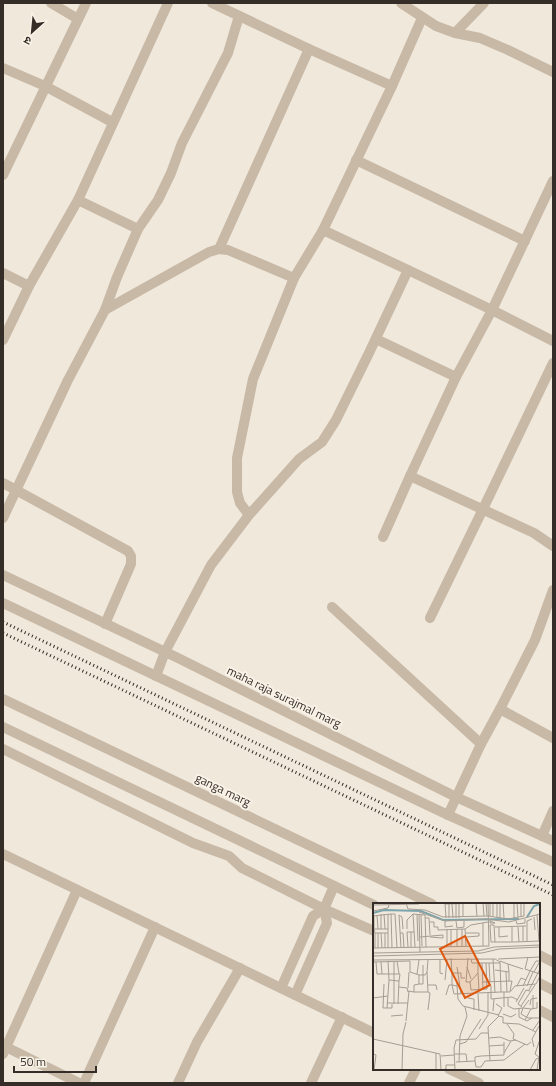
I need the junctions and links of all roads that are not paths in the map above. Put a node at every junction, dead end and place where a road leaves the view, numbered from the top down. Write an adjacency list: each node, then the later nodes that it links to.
1 (51, 3): 9 (street)
2 (86, 3): 9 (street)
3 (168, 3): 16 (street)
4 (212, 3): 7 (street)
5 (402, 3): 8 (street)
6 (484, 3): 10 (street)
7 (239, 16): 11 (street); 21 (street)
8 (422, 18): 10 (street); 15 (street)
9 (78, 19): 14 (street)
10 (455, 33): 13 (street)
11 (309, 50): 15 (street); 24 (street)
12 (3, 68): 14 (street)
13 (553, 72)
14 (45, 86): 16 (street); 18 (street)
15 (392, 86): 17 (street)
16 (112, 122): 20 (street)
17 (356, 160): 22 (street); 23 (street)
18 (3, 174)
19 (553, 182): 23 (street)
20 (78, 200): 21 (street); 28 (street)
21 (138, 229): 29 (street)
22 (323, 230): 25 (street); 27 (street)
23 (525, 241): 30 (street)
24 (219, 249): 27 (street); 29 (street)
25 (408, 270): 30 (street); 31 (street)
26 (3, 273): 28 (street)
27 (294, 278): 40 (street)
28 (29, 286): 32 (street)
29 (105, 310): 38 (street)
30 (492, 310): 33 (street); 35 (street)
31 (376, 339): 35 (street); 40 (street)
32 (3, 340)
33 (553, 341)
34 (553, 363): 39 (street)
35 (456, 376): 36 (street)
36 (410, 476): 39 (street); 42 (street)
37 (3, 483): 38 (street)
38 (16, 490): 41 (street); 49 (street)
39 (484, 509): 43 (street); 48 (street)
40 (249, 514): 50 (street)
41 (3, 518)
42 (383, 537)
43 (553, 546)
44 (3, 575): 49 (street, maha raja surajmal marg)
45 (553, 590): 53 (street)
46 (3, 603): 51 (street)
47 (332, 607): 56 (street)
48 (430, 618)
49 (105, 624): 50 (street, maha raja surajmal marg)
50 (164, 652): 51 (street); 58 (street, maha raja surajmal marg)
51 (156, 676): 60 (street)
52 (3, 699): 67 (street, ganga marg)
53 (500, 709): 55 (street); 56 (street)
54 (3, 727): 65 (street)
55 (553, 738)
56 (481, 744): 58 (street)
57 (3, 749): 69 (street)
58 (456, 797): 60 (street); 61 (street, maha raja surajmal marg)
59 (553, 811): 61 (street)
60 (448, 815): 64 (street)
61 (542, 836): 62 (street, maha raja surajmal marg)
62 (553, 840)
63 (4, 857): 66 (street)
64 (553, 862)
65 (334, 886): 68 (street); 69 (street)
66 (77, 890): 70 (street); 83 (street)
67 (430, 903)
68 (373, 905)
69 (324, 909): 71 (street); 76 (street); 78 (street)
70 (155, 928): 74 (street); 87 (street)
71 (373, 931)
72 (540, 956): 73 (street)
73 (553, 962)
74 (240, 968): 76 (street); 88 (street)
75 (540, 984): 77 (street)
76 (281, 988): 78 (street)
77 (553, 990)
78 (295, 995): 81 (street)
79 (540, 1010): 80 (street)
80 (553, 1016)
81 (342, 1017): 82 (street); 89 (street)
82 (373, 1032)
83 (5, 1051): 86 (street)
84 (416, 1070): 90 (street)
85 (452, 1070): 91 (street)
86 (79, 1083)
87 (84, 1083)
88 (178, 1083)
89 (311, 1083)
90 (409, 1083)
91 (479, 1083)

